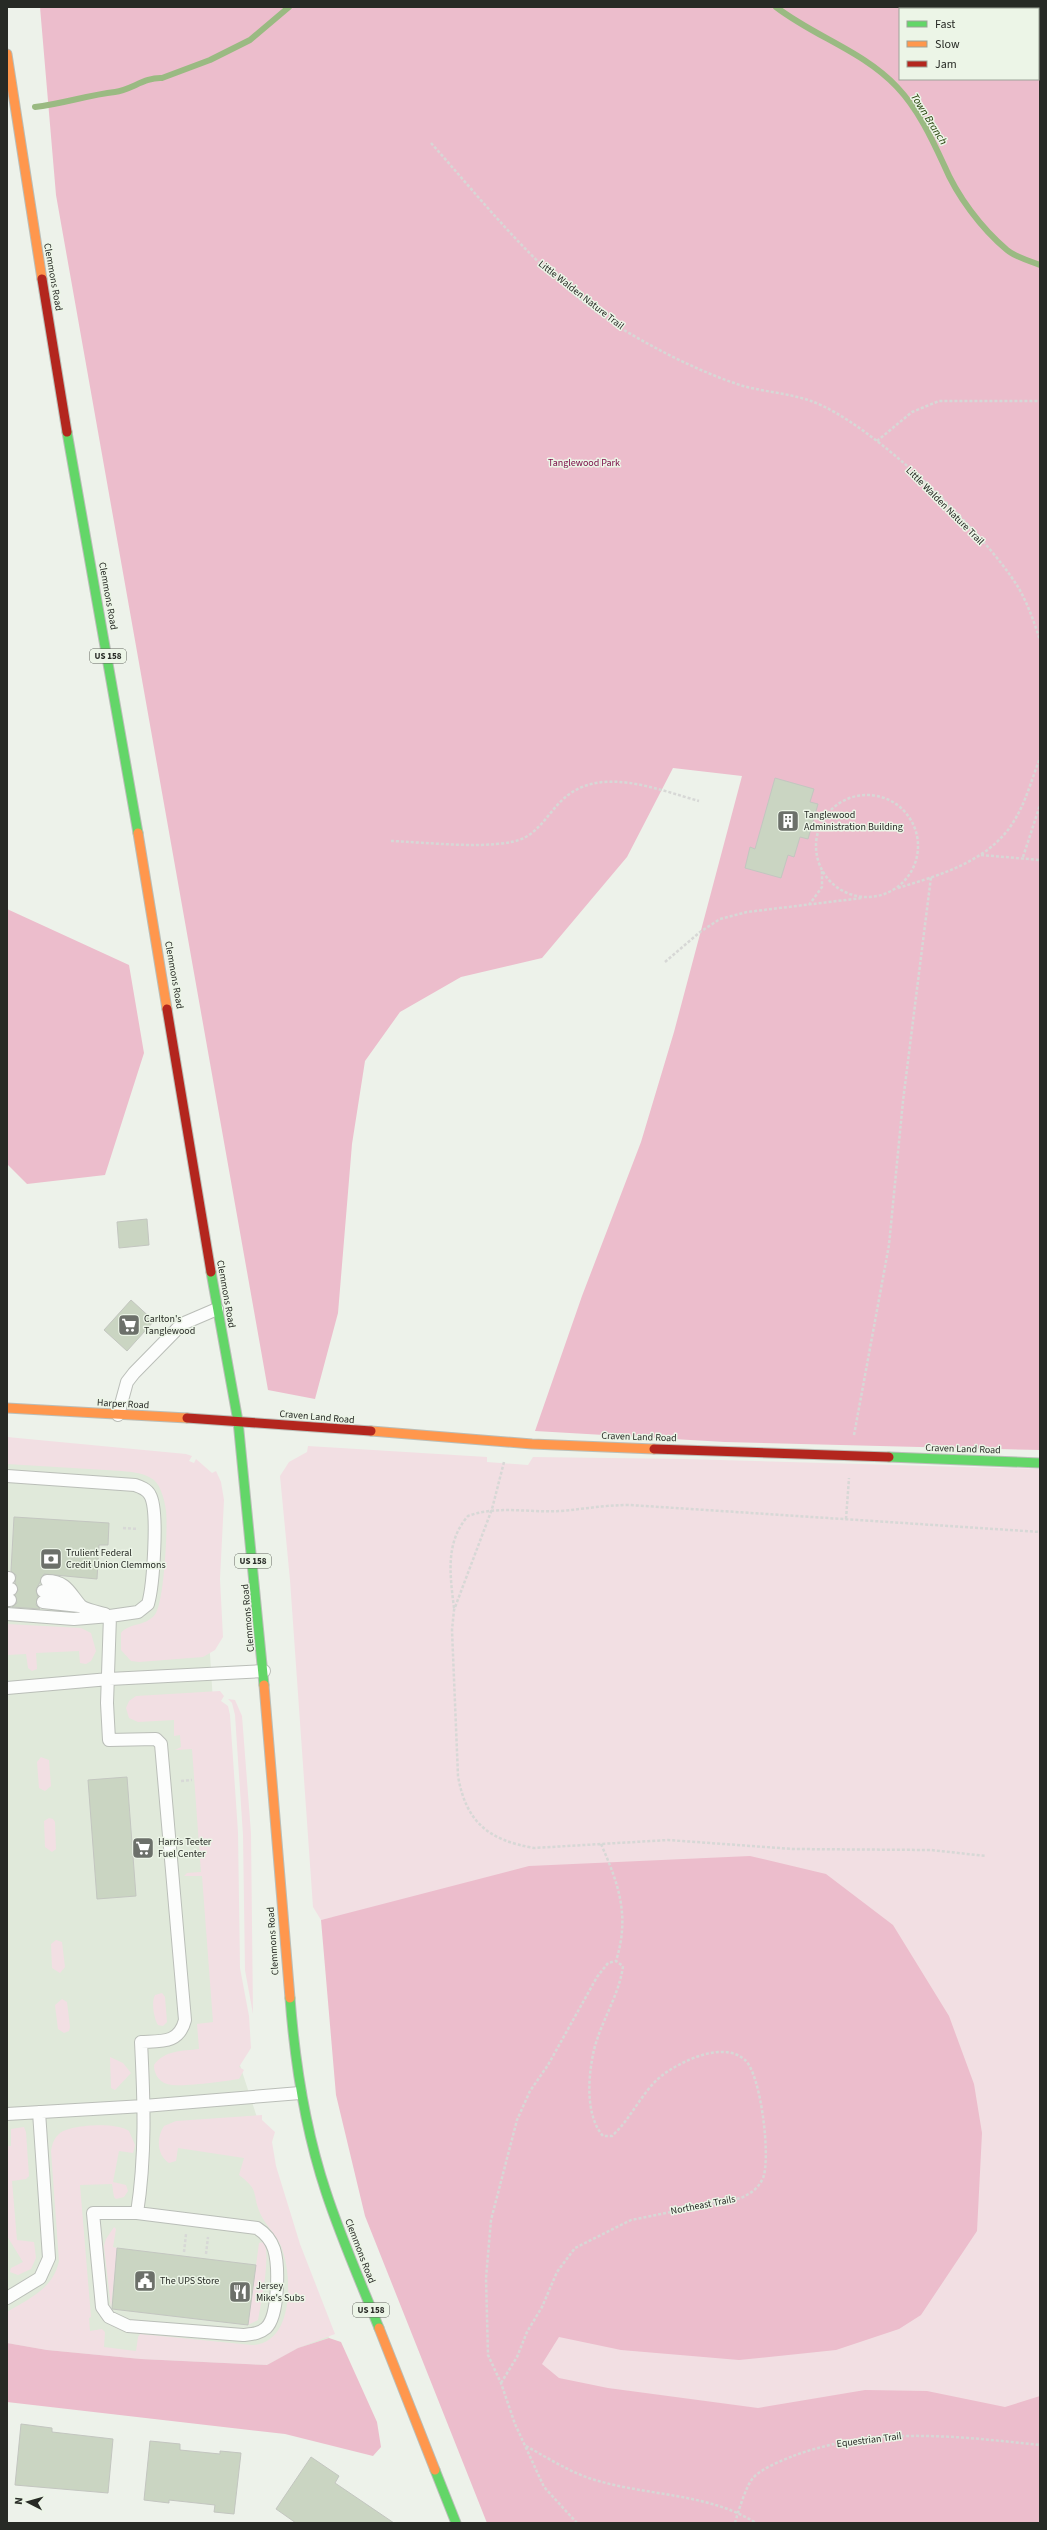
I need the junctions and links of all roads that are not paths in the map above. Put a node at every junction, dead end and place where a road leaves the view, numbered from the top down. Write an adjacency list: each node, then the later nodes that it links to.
1 (7, 54): 2 (main road, Clemmons Road / US 158)
2 (217, 1309): 4 (lane); 5 (main road, Clemmons Road / US 158)
3 (7, 1408): 4 (main road, Harper Road)
4 (118, 1415): 5 (main road, Harper Road)
5 (238, 1421): 6 (main road, Craven Land Road); 11 (main road, Clemmons Road / US 158)
6 (1040, 1463)
7 (7, 1476): 10 (lane)
8 (81, 1606): 8 (lane); 10 (lane)
9 (7, 1614): 10 (lane)
10 (110, 1616): 12 (lane)
11 (264, 1671): 12 (lane); 14 (main road, Clemmons Road / US 158)
12 (109, 1679): 13 (lane); 15 (lane)
13 (7, 1688)
14 (300, 2093): 15 (lane); 20 (main road, Clemmons Road / US 158)
15 (144, 2106): 16 (lane); 18 (lane)
16 (39, 2112): 17 (lane); 19 (lane)
17 (7, 2114)
18 (137, 2213): 18 (lane)
19 (7, 2298)
20 (456, 2523)

